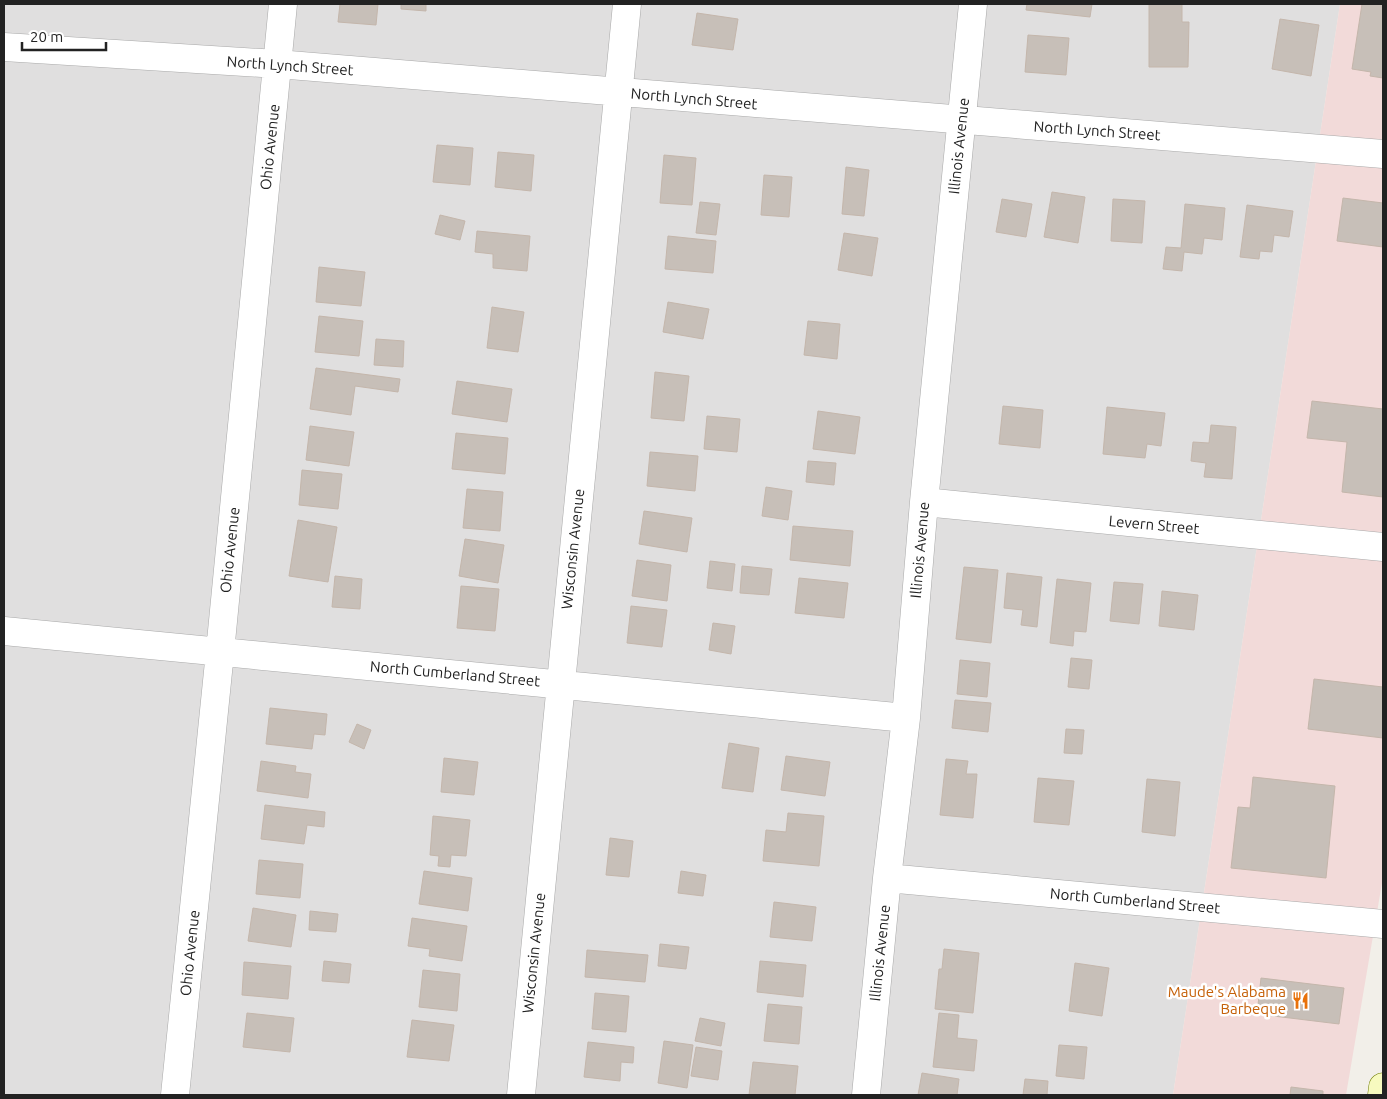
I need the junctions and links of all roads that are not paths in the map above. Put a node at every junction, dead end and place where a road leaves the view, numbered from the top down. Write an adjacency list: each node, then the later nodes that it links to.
1 (283, 4): 5 (street, Ohio Avenue)
2 (627, 4): 6 (street, Wisconsin Avenue)
3 (973, 4): 7 (street, Illinois Avenue)
4 (4, 47): 5 (street, North Lynch Street)
5 (278, 64): 6 (street, North Lynch Street); 12 (street, Ohio Avenue)
6 (618, 93): 7 (street, North Lynch Street); 13 (street, Wisconsin Avenue)
7 (962, 121): 8 (street, North Lynch Street); 9 (street, Illinois Avenue)
8 (1383, 154)
9 (924, 502): 10 (street, Levern Street); 14 (street, Illinois Avenue)
10 (1383, 547)
11 (4, 631): 12 (street, North Cumberland Street)
12 (220, 652): 13 (street, North Cumberland Street); 18 (street, Ohio Avenue)
13 (560, 684): 14 (street, North Cumberland Street); 19 (street, Wisconsin Avenue)
14 (906, 718): 15 (street, Illinois Avenue)
15 (887, 878): 16 (street, North Cumberland Street); 20 (street, Illinois Avenue)
16 (1383, 924)
17 (1383, 1087): 21 (main road)
18 (175, 1095)
19 (521, 1095)
20 (866, 1095)
21 (1382, 1095)

